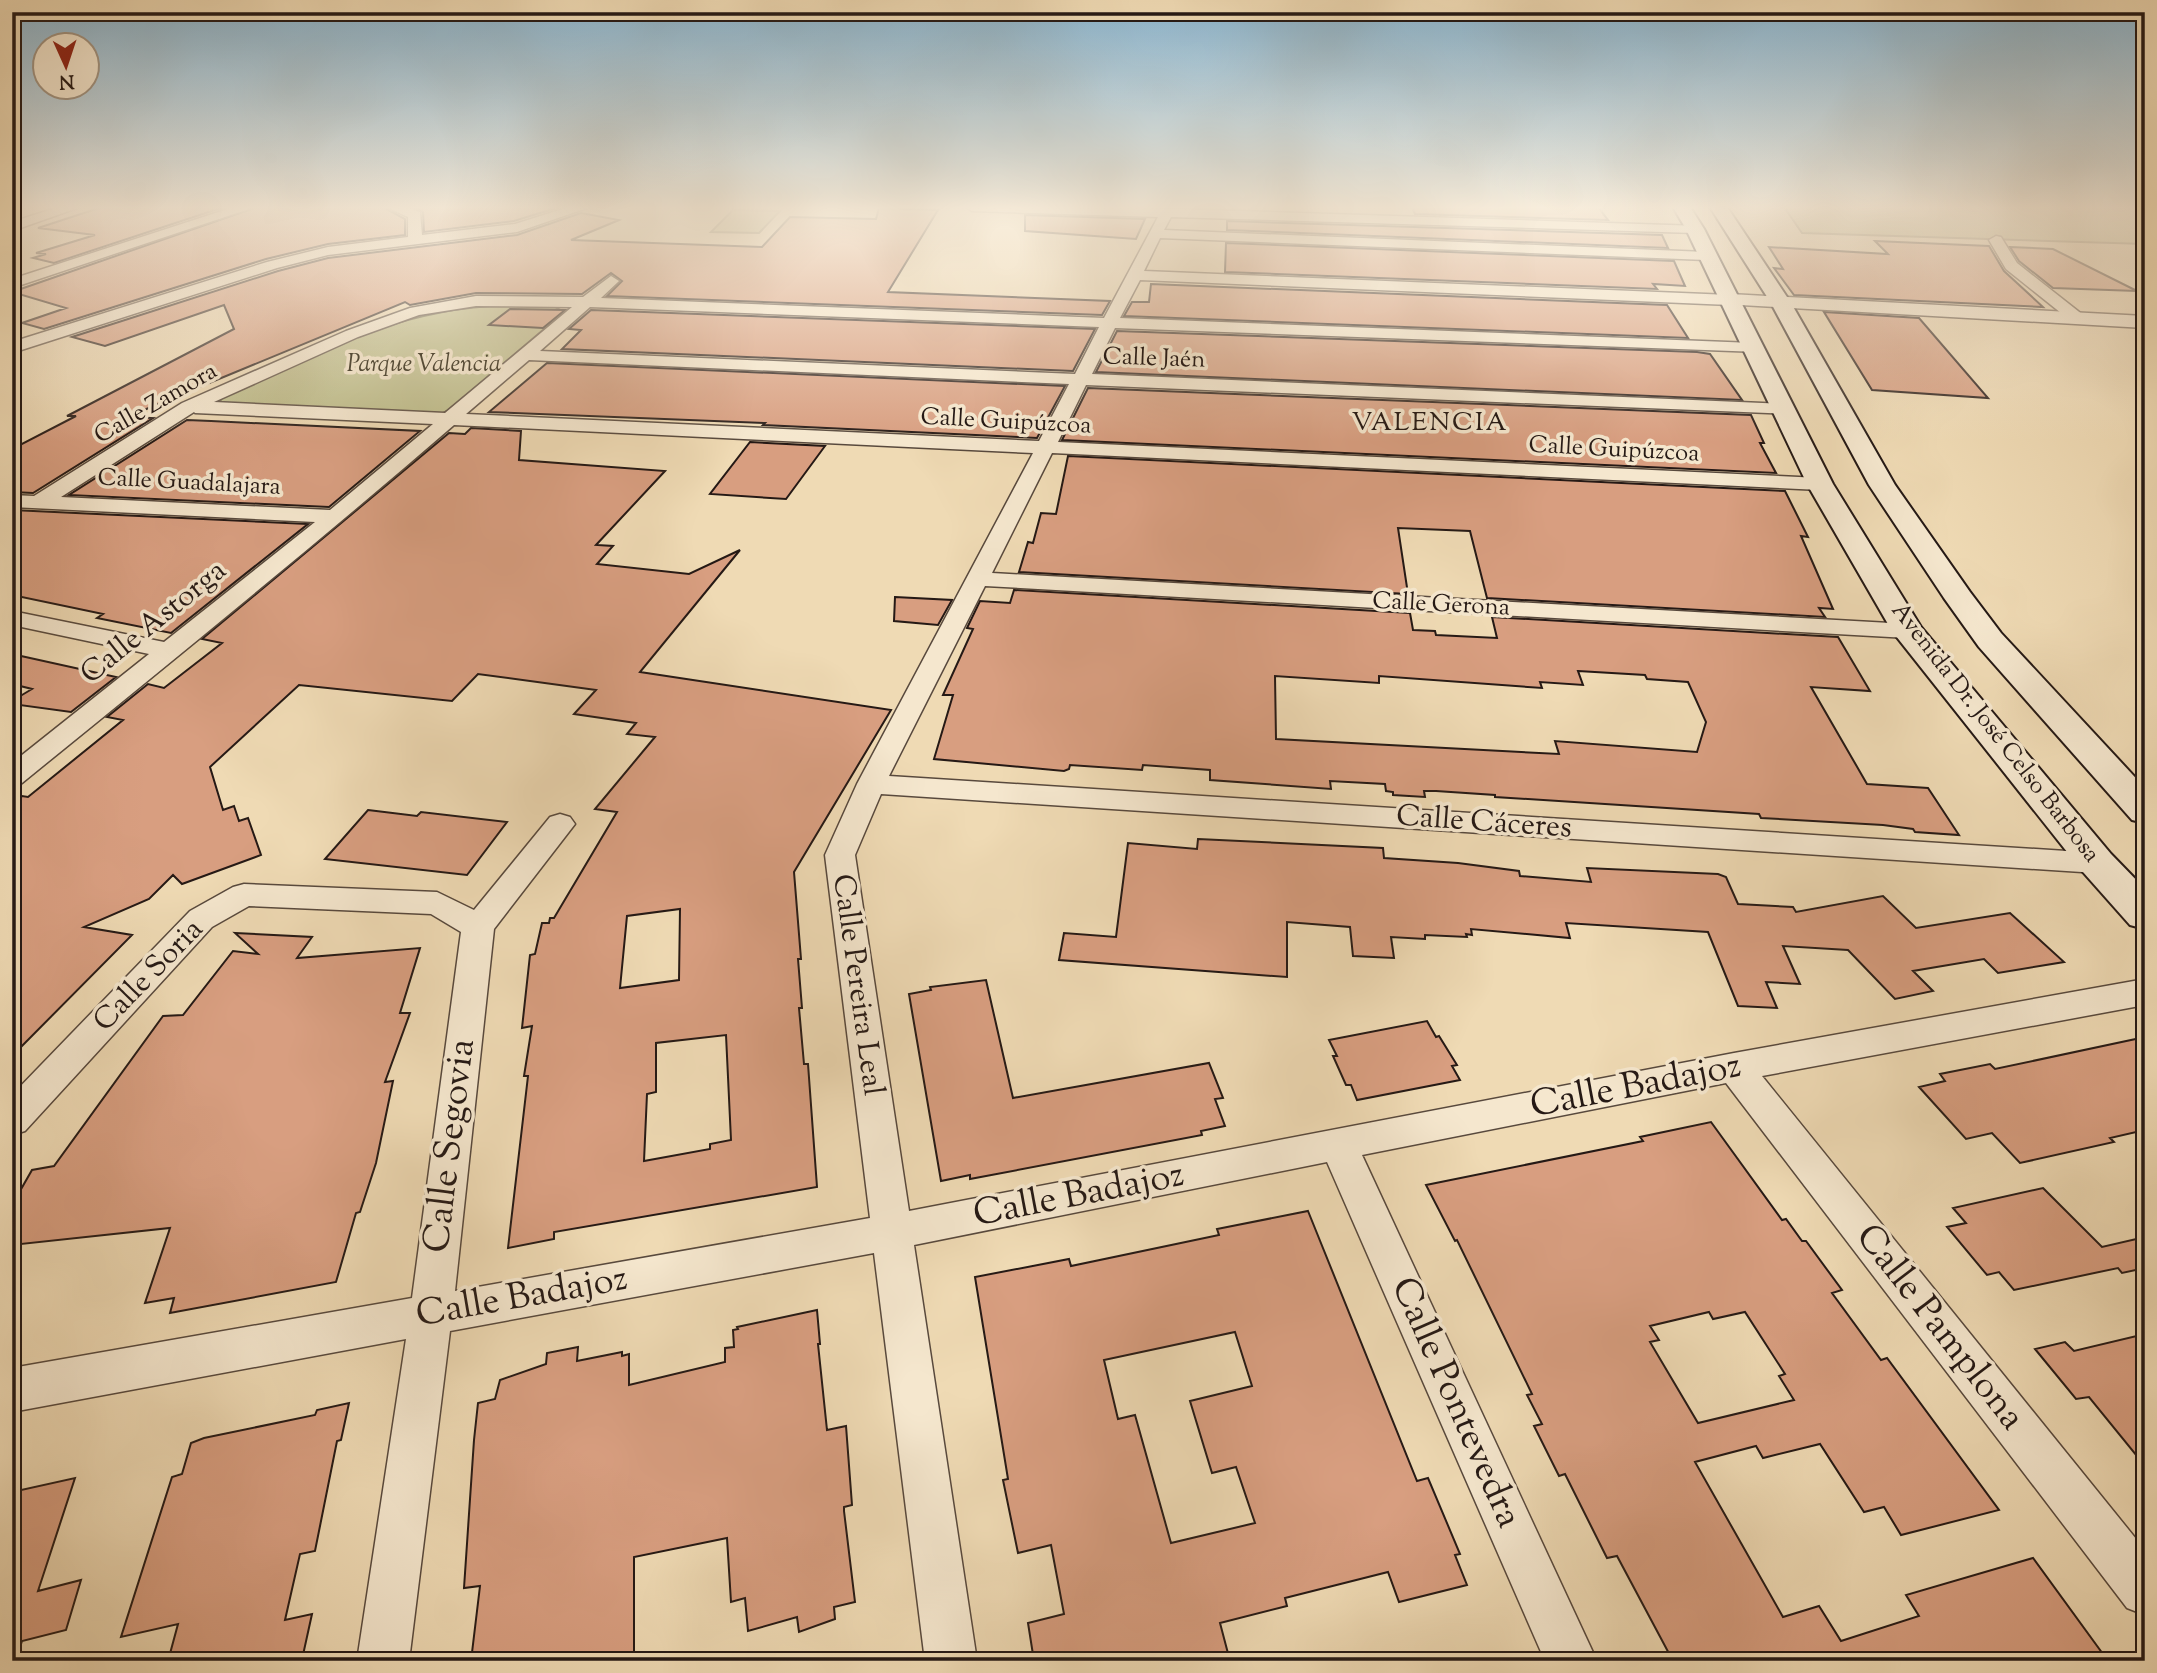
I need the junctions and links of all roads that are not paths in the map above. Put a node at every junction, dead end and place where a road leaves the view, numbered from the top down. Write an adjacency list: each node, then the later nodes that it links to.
1 (209, 285): 14 (street)
2 (606, 285): 9 (street, Calle Astorga)
3 (1131, 285): 13 (street, Calle Pereira Leal)
4 (1375, 285): 8 (street)
5 (1722, 285): 8 (main road, Avenida Dr. José Celso Barbosa)
6 (1769, 285): 10 (main road, Avenida Dr. José Celso Barbosa)
7 (2035, 285): 11 (street)
8 (1730, 300): 10 (street); 15 (main road, Avenida Dr. José Celso Barbosa)
9 (586, 302): 13 (street, Calle Zamora); 16 (street, Calle Astorga); 18 (street, Calle Zamora)
10 (1781, 303): 11 (street); 32 (main road, Avenida Dr. José Celso Barbosa)
11 (2077, 318): 12 (street)
12 (2145, 322)
13 (1110, 323): 15 (street, Calle Zamora); 17 (street, Calle Pereira Leal)
14 (12, 348)
15 (1753, 348): 19 (main road, Avenida Dr. José Celso Barbosa)
16 (524, 355): 17 (street, Calle Jaén); 20 (street, Calle Astorga)
17 (1081, 380): 19 (street, Calle Jaén); 21 (street, Calle Pereira Leal)
18 (190, 407): 20 (street, Calle Guipúzcoa); 24 (street, Calle Zamora)
19 (1783, 410): 22 (main road, Avenida Dr. José Celso Barbosa)
20 (451, 419): 21 (street, Calle Guipúzcoa); 25 (street, Calle Astorga)
21 (1046, 448): 22 (street, Calle Guipúzcoa); 26 (street, Calle Pereira Leal)
22 (1820, 484): 28 (main road, Avenida Dr. José Celso Barbosa)
23 (12, 501): 24 (street, Calle Guadalajara)
24 (40, 502): 25 (street, Calle Guadalajara)
25 (335, 517): 29 (street, Calle Astorga)
26 (975, 579): 28 (street, Calle Gerona); 31 (street, Calle Pereira Leal)
27 (12, 618): 29 (street)
28 (1908, 631): 34 (main road, Avenida Dr. José Celso Barbosa)
29 (170, 651): 30 (street, Calle Astorga)
30 (12, 777)
31 (870, 783): 34 (street, Calle Cáceres); 41 (street, Calle Pereira Leal)
32 (2145, 811)
33 (560, 824): 36 (street)
34 (2097, 863): 35 (main road, Avenida Dr. José Celso Barbosa)
35 (2145, 915)
36 (478, 928): 39 (street, Calle Soria); 42 (street, Calle Segovia)
37 (2145, 992): 38 (street, Calle Badajoz)
38 (1734, 1067): 40 (street, Calle Badajoz); 44 (street, Calle Pamplona)
39 (12, 1120)
40 (1339, 1146): 41 (street, Calle Badajoz); 47 (street, Calle Pontevedra)
41 (890, 1232): 42 (street, Calle Badajoz); 46 (street, Calle Pereira Leal)
42 (431, 1314): 43 (street, Calle Badajoz); 45 (street, Calle Segovia)
43 (12, 1390)
44 (2145, 1590)
45 (383, 1661)
46 (951, 1661)
47 (1571, 1661)

